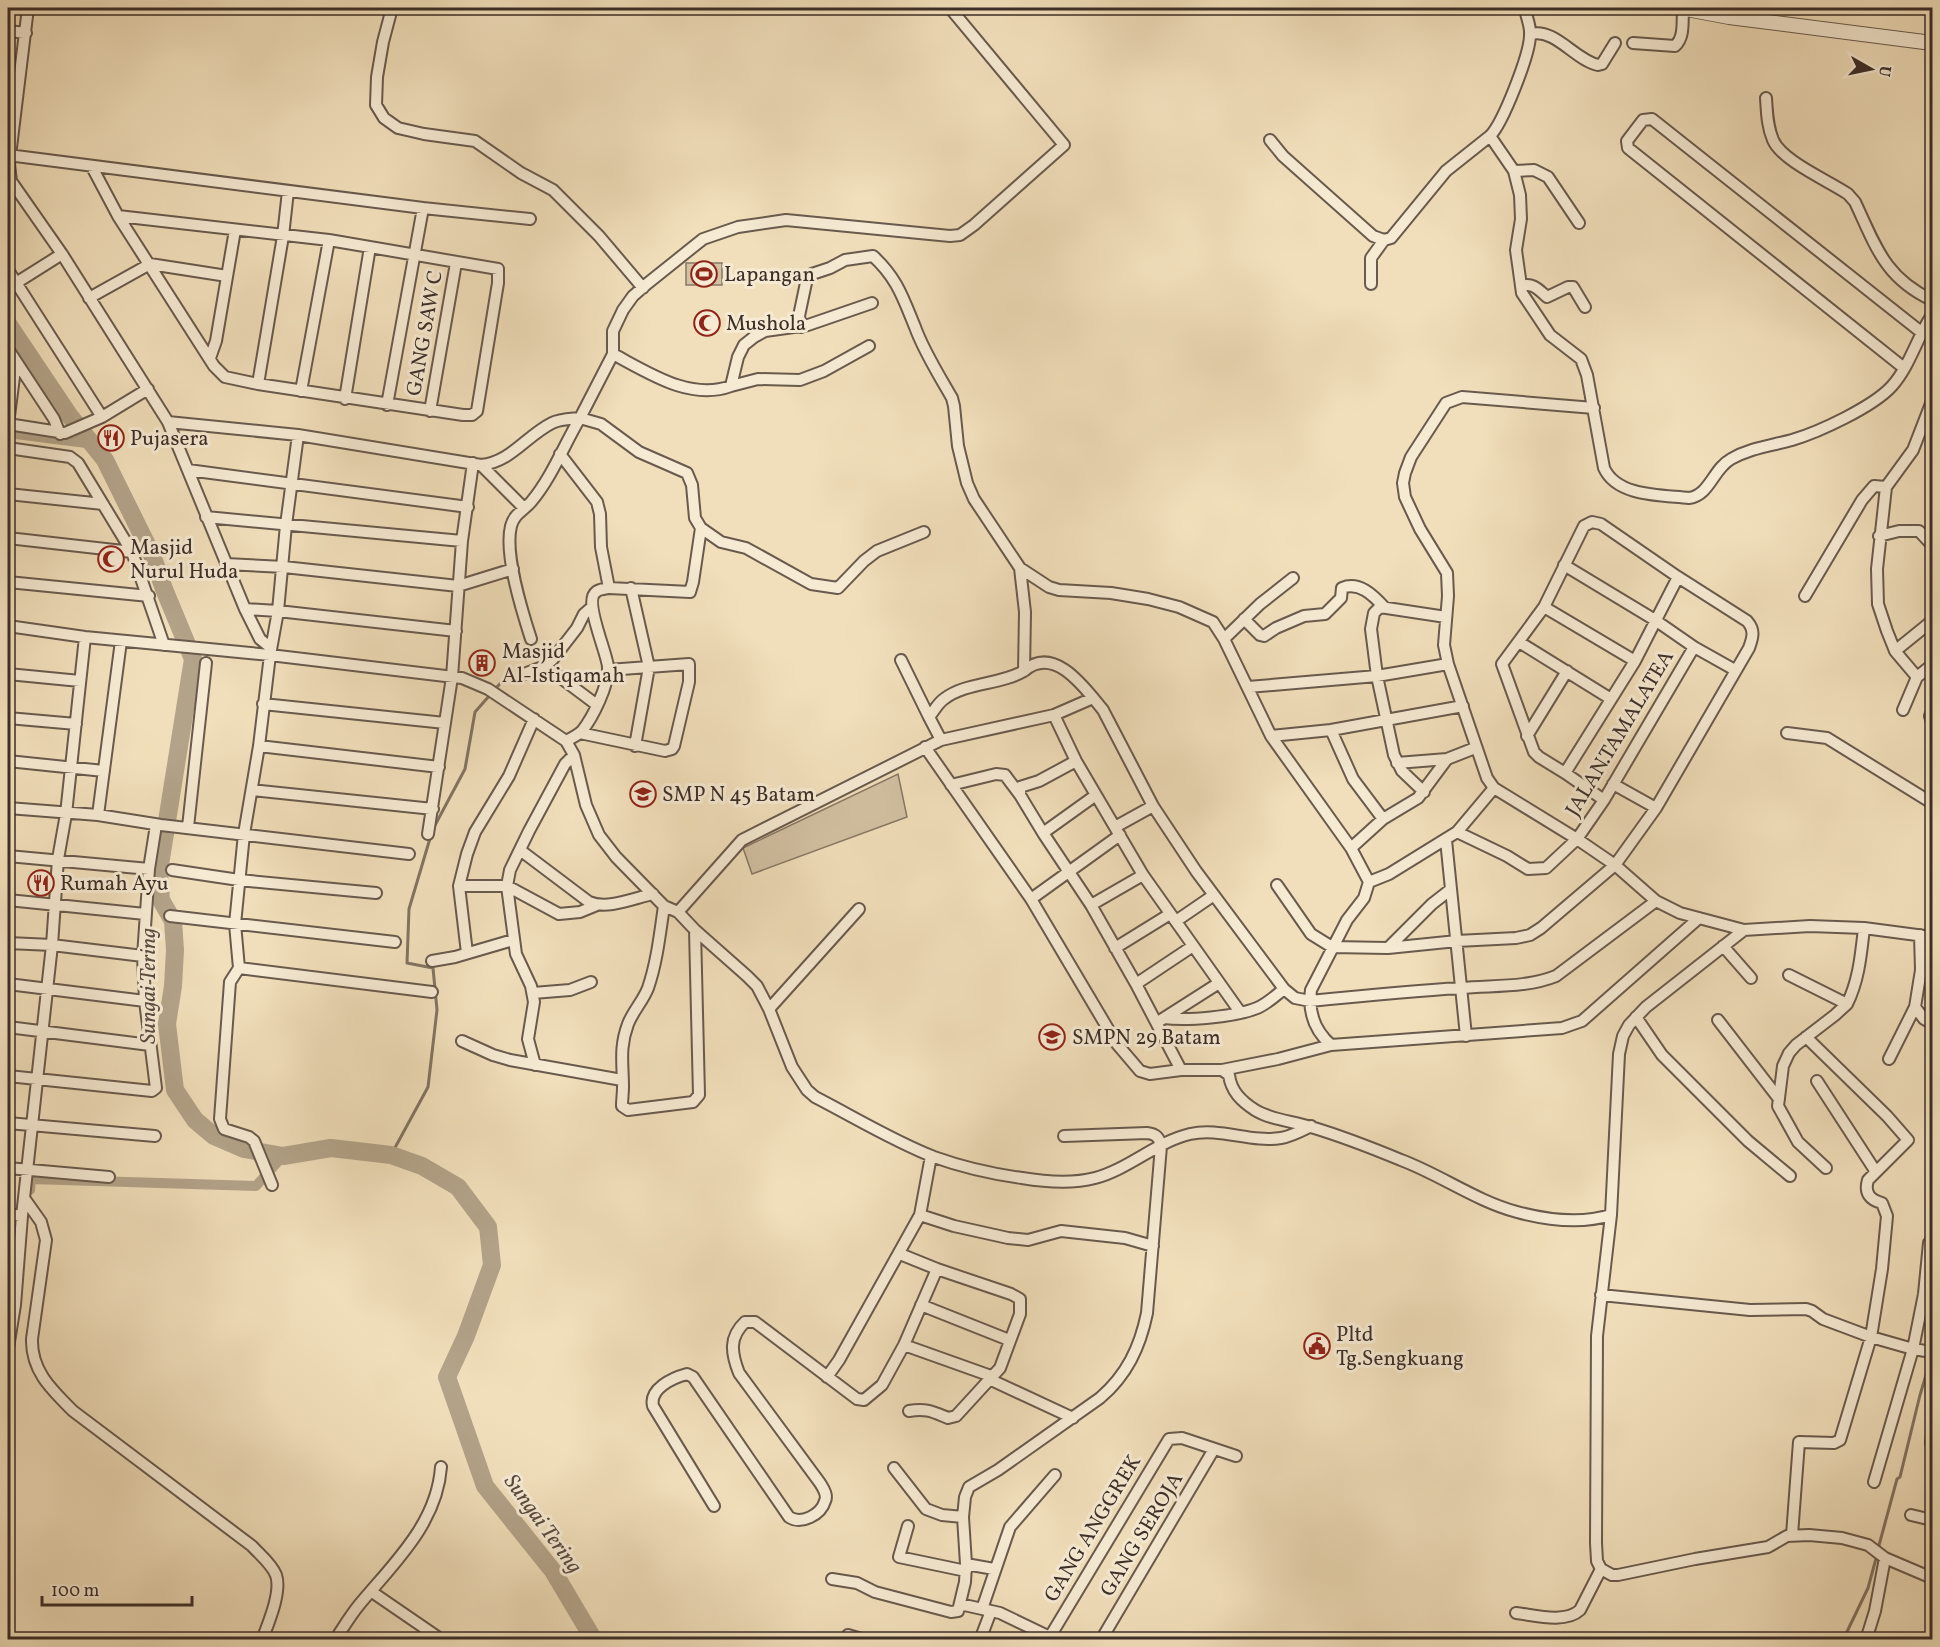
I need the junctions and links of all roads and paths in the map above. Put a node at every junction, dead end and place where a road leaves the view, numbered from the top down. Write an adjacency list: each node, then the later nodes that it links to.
1 (28, 8): 7 (street)
2 (392, 8): 37 (street)
3 (950, 8): 37 (street)
4 (1525, 8): 8 (street)
5 (1682, 8): 9 (street); 10 (street)
6 (8, 31): 7 (street)
7 (26, 33): 15 (street)
8 (1531, 34): 11 (street); 13 (street)
9 (1633, 43)
10 (1932, 43)
11 (1615, 44)
12 (1766, 98): 39 (street)
13 (1490, 136): 17 (street); 26 (street)
14 (1270, 140): 26 (street)
15 (9, 155): 16 (street); 28 (street)
16 (92, 167): 18 (street); 20 (street)
17 (1515, 171): 22 (street); 36 (street)
18 (288, 191): 19 (street); 24 (street)
19 (423, 208): 21 (street); 29 (street)
20 (118, 216): 23 (street); 31 (street)
21 (530, 219)
22 (1579, 223)
23 (235, 230): 24 (street); 33 (street)
24 (283, 236): 25 (street); 51 (street)
25 (329, 240): 27 (street); 54 (street)
26 (1384, 240): 35 (street)
27 (370, 247): 29 (street); 55 (street)
28 (62, 254): 34 (street); 38 (street)
29 (414, 255): 30 (street); 57 (street)
30 (456, 262): 59 (street, GANG SAW C); 59 (street)
31 (150, 264): 33 (street); 38 (street); 48 (street)
32 (8, 270): 34 (street)
33 (227, 276): 48 (street)
34 (16, 283): 60 (street)
35 (1371, 284)
36 (1522, 286): 41 (street); 58 (street)
37 (643, 288): 47 (street)
38 (89, 298): 53 (street)
39 (1932, 300)
40 (872, 303): 43 (street)
41 (1586, 307)
42 (1932, 315): 44 (street)
43 (801, 327): 52 (street); 88 (street)
44 (1921, 332): 50 (street); 50 (street)
45 (869, 346): 52 (street)
46 (8, 349): 49 (street)
47 (613, 354): 52 (street); 61 (street)
48 (210, 358): 51 (street)
49 (16, 362): 63 (street); 64 (street)
50 (1904, 368): 58 (street)
51 (258, 384): 54 (street)
52 (731, 386)
53 (148, 389): 60 (street); 62 (street)
54 (301, 391): 55 (street)
55 (345, 399): 57 (street)
56 (1932, 401): 71 (street)
57 (387, 405): 59 (street)
58 (1594, 408): 103 (street)
59 (430, 411)
60 (102, 417): 64 (street)
61 (580, 418): 67 (street); 68 (street); 78 (street)
62 (168, 422): 65 (street); 69 (street)
63 (8, 424): 64 (street)
64 (62, 433)
65 (298, 435): 68 (street); 70 (street)
66 (8, 448): 73 (street)
67 (560, 454): 75 (street); 94 (street)
68 (477, 464): 74 (street); 75 (street)
69 (188, 470): 70 (street); 76 (street)
70 (292, 483): 74 (street); 77 (street)
71 (1886, 487): 80 (street); 97 (street)
72 (8, 494): 73 (street)
73 (103, 504): 84 (street)
74 (468, 507): 82 (street)
75 (524, 508): 89 (street)
76 (206, 518): 77 (street); 85 (street)
77 (286, 525): 82 (street); 87 (street)
78 (701, 528): 79 (street); 95 (street)
79 (924, 532)
80 (1880, 536): 83 (street); 117 (street)
81 (8, 538): 84 (street)
82 (462, 541): 93 (street)
83 (1932, 545)
84 (132, 552): 96 (street)
85 (226, 564): 87 (street); 101 (street)
86 (1564, 565): 90 (street); 100 (street); 105 (street)
87 (284, 567): 93 (street); 102 (street)
88 (1020, 568): 111 (street); 127 (street)
89 (513, 569): 93 (street); 110 (street)
90 (1678, 577): 105 (street); 126 (street)
91 (1293, 578): 104 (street)
92 (8, 582): 96 (street)
93 (458, 586): 108 (street)
94 (609, 588): 95 (street); 98 (street)
95 (631, 588): 124 (street)
96 (149, 596): 114 (street)
97 (1806, 596)
98 (592, 607): 123 (street); 125 (street)
99 (1384, 607): 103 (street); 104 (street); 131 (street)
100 (1544, 607): 113 (street); 119 (street)
101 (245, 609): 102 (street); 116 (street)
102 (279, 611): 108 (street); 116 (street)
103 (1446, 617): 121 (street)
104 (1244, 619): 111 (street)
105 (1655, 620): 115 (street); 119 (street)
106 (1932, 621): 117 (street)
107 (8, 626): 109 (street)
108 (456, 631): 133 (street)
109 (86, 637): 112 (street); 134 (street)
110 (531, 639)
111 (1224, 639): 135 (street)
112 (121, 641): 114 (street); 169 (street)
113 (1519, 642): 128 (street); 155 (street)
114 (168, 645): 116 (street)
115 (1694, 648): 126 (street); 171 (street, JALAN.TAMALATEA)
116 (270, 651): 133 (street); 138 (street)
117 (1895, 651): 132 (street)
118 (901, 660): 144 (street)
119 (1635, 661): 137 (street)
120 (206, 663): 188 (street)
121 (1448, 664): 131 (street); 140 (street)
122 (1932, 665): 132 (street)
123 (545, 666): 130 (street); 139 (street)
124 (650, 668): 125 (street); 159 (street); 159 (street)
125 (608, 670): 139 (street)
126 (1735, 670): 182 (street)
127 (1024, 671): 136 (street); 144 (street)
128 (1567, 671): 137 (street); 155 (street)
129 (8, 674): 134 (street)
130 (524, 674)
131 (1377, 676): 135 (street); 147 (street)
132 (1917, 676): 141 (street)
133 (452, 677): 146 (street); 149 (street)
134 (80, 681): 150 (street)
135 (1248, 687): 154 (street)
136 (1093, 698): 143 (street); 180 (street)
137 (1611, 699): 170 (street)
138 (263, 704): 149 (street); 158 (street)
139 (597, 705): 152 (street)
140 (1462, 706): 147 (street); 161 (street)
141 (1903, 710)
142 (1932, 711): 148 (street)
143 (1054, 715): 156 (street); 165 (street)
144 (929, 717): 156 (street)
145 (8, 718): 150 (street)
146 (534, 718): 157 (street); 209 (street)
147 (1387, 720): 151 (street); 166 (street)
148 (1932, 722)
149 (445, 723): 167 (street)
150 (76, 724): 168 (street)
151 (1331, 730): 154 (street); 186 (street)
152 (580, 733): 157 (street); 159 (street)
153 (1787, 733): 179 (street)
154 (1271, 736): 196 (street)
155 (1527, 736): 170 (street)
156 (941, 740): 160 (street)
157 (566, 741): 162 (street)
158 (259, 746): 167 (street); 174 (street)
159 (635, 746)
160 (925, 747): 172 (street); 223 (street)
161 (1475, 748): 163 (street); 173 (street)
162 (574, 755): 197 (street); 213 (street)
163 (1447, 759): 166 (street); 175 (street)
164 (8, 761): 168 (street)
165 (1076, 761): 176 (street); 177 (street)
166 (1397, 763): 175 (street)
167 (439, 767): 183 (street)
168 (70, 768): 169 (street); 184 (street)
169 (104, 771): 185 (street)
170 (1565, 773): 178 (street)
171 (1613, 784): 178 (street, JALAN.TAMALATEA); 182 (street)
172 (951, 785): 176 (street); 215 (street)
173 (1494, 788): 190 (street); 194 (street)
174 (252, 789): 183 (street); 192 (street)
175 (1424, 792): 186 (street)
176 (1020, 795): 191 (street)
177 (1096, 795): 189 (street); 191 (street)
178 (1604, 800): 194 (street, JALAN.TAMALATEA)
179 (1932, 803)
180 (1153, 806): 189 (street); 214 (street)
181 (8, 808): 184 (street)
182 (1656, 808): 201 (street)
183 (433, 809): 193 (street)
184 (66, 814): 185 (street); 200 (street)
185 (98, 815): 187 (street)
186 (1383, 819): 196 (street)
187 (158, 825): 188 (street); 202 (street)
188 (182, 827): 192 (street)
189 (1117, 831): 204 (street); 205 (street)
190 (1457, 832): 194 (street, JALAN.TAMALATEA); 195 (street)
191 (1043, 833): 204 (street)
192 (244, 834): 198 (street); 206 (street)
193 (428, 834)
194 (1577, 839): 201 (street)
195 (1446, 840): 207 (street); 211 (street)
196 (1351, 848): 207 (street)
197 (520, 850): 210 (street); 219 (street)
198 (409, 854)
199 (8, 856): 200 (street)
200 (58, 859): 202 (street); 218 (street)
201 (1615, 865): 217 (street); 235 (street)
202 (149, 869): 224 (street)
203 (172, 870): 206 (street)
204 (1068, 871): 215 (street); 220 (street)
205 (1143, 875): 220 (street); 226 (street)
206 (239, 880): 212 (street); 228 (street)
207 (1369, 882): 241 (street)
208 (1277, 885): 241 (street)
209 (459, 886): 210 (street); 244 (street)
210 (507, 886): 219 (street); 234 (street)
211 (1450, 890): 235 (street); 243 (street)
212 (376, 893)
213 (653, 894): 219 (street); 221 (street)
214 (1214, 895): 226 (street); 256 (street)
215 (1031, 899): 278 (street)
216 (8, 900): 218 (street)
217 (1656, 901): 227 (street); 254 (street)
218 (56, 904): 224 (street); 238 (street)
219 (597, 905)
220 (1091, 905): 242 (street)
221 (664, 906): 223 (street); 282 (street)
222 (859, 909): 263 (street)
223 (678, 912): 230 (street)
224 (146, 914): 245 (street)
225 (170, 916): 228 (street)
226 (1173, 917): 239 (street); 242 (street)
227 (1699, 918): 231 (street); 271 (street)
228 (235, 924): 236 (street); 247 (street)
229 (1864, 928): 231 (street); 232 (street); 261 (street)
230 (695, 930): 263 (street); 282 (street)
231 (1744, 930): 240 (street)
232 (1920, 935): 233 (street); 262 (street)
233 (1932, 937)
234 (513, 940): 244 (street); 258 (street)
235 (1457, 941): 243 (street); 254 (street)
236 (395, 942)
237 (8, 943): 238 (street)
238 (52, 945): 245 (street); 255 (street)
239 (1193, 946): 251 (street); 253 (street)
240 (1723, 946): 249 (street); 265 (street)
241 (1332, 947): 243 (street); 259 (street)
242 (1115, 948): 253 (street)
243 (1388, 948)
244 (467, 953): 246 (street)
245 (142, 956): 260 (street)
246 (432, 962)
247 (239, 968): 257 (street); 298 (street)
248 (1789, 975): 261 (street)
249 (1751, 978)
250 (591, 982): 258 (street)
251 (1219, 983): 264 (street); 267 (street)
252 (8, 984): 255 (street)
253 (1136, 984): 267 (street)
254 (1462, 987): 259 (street); 271 (street)
255 (47, 988): 260 (street); 270 (street)
256 (1284, 989): 259 (street); 264 (street)
257 (432, 992)
258 (533, 993): 277 (street)
259 (1310, 1000): 275 (street)
260 (145, 1001): 274 (street)
261 (1847, 1004): 272 (street)
262 (1915, 1007): 269 (street); 276 (street)
263 (769, 1009): 291 (street)
264 (1239, 1012): 267 (street)
265 (1636, 1017): 296 (street); 302 (street)
266 (1718, 1020): 284 (street)
267 (1160, 1021): 278 (street)
268 (8, 1027): 270 (street)
269 (1932, 1028)
270 (42, 1030): 274 (street); 281 (street)
271 (1466, 1036): 275 (street)
272 (1806, 1037): 284 (street); 295 (street)
273 (462, 1041): 277 (street)
274 (150, 1046): 281 (street)
275 (1330, 1046): 279 (street)
276 (1889, 1059)
277 (534, 1065): 282 (street)
278 (1181, 1070): 279 (street)
279 (1222, 1070): 287 (street)
280 (8, 1076): 281 (street)
281 (38, 1079): 286 (street)
282 (622, 1080)
283 (1817, 1081): 295 (street)
284 (1779, 1099): 293 (street)
285 (8, 1123): 286 (street)
286 (32, 1126): 288 (street); 294 (street)
287 (1311, 1126): 290 (street); 302 (street)
288 (155, 1136)
289 (1064, 1136): 290 (street)
290 (1161, 1146): 291 (street); 305 (street)
291 (931, 1156): 301 (street)
292 (8, 1168): 294 (street)
293 (1826, 1168)
294 (28, 1170): 297 (street); 299 (street)
295 (1876, 1172): 312 (street)
296 (1790, 1176)
297 (109, 1177)
298 (272, 1185)
299 (26, 1200): 303 (street); 348 (street)
300 (8, 1214): 303 (street)
301 (920, 1215): 305 (street); 306 (street)
302 (1611, 1215): 309 (street)
303 (22, 1216): 307 (street)
304 (1929, 1243): 316 (street)
305 (1153, 1246): 321 (street)
306 (900, 1254): 308 (street); 318 (street)
307 (13, 1258): 310 (street)
308 (937, 1269): 311 (street); 313 (street)
309 (1601, 1295): 312 (street); 339 (street)
310 (11, 1305): 315 (street)
311 (921, 1305): 313 (street); 314 (street)
312 (1871, 1336): 316 (street); 335 (street)
313 (1009, 1340): 319 (street)
314 (904, 1346): 318 (street); 319 (street)
315 (8, 1348)
316 (1913, 1349): 317 (street); 329 (street)
317 (1929, 1351)
318 (827, 1377): 330 (street)
319 (990, 1377): 320 (street); 321 (street)
320 (909, 1411)
321 (1073, 1418): 332 (street)
322 (1932, 1435): 323 (street)
323 (1932, 1446)
324 (1214, 1449): 325 (street); 347 (street, GANG ANGGREK); 353 (street, GANG SEROJA)
325 (1236, 1456)
326 (441, 1467): 342 (street)
327 (894, 1468): 332 (street)
328 (1055, 1475): 338 (street)
329 (1874, 1482)
330 (714, 1506)
331 (1911, 1515): 333 (street)
332 (963, 1517): 337 (street)
333 (1932, 1520)
334 (908, 1526): 337 (street)
335 (1792, 1535): 336 (street); 339 (street)
336 (1883, 1556): 340 (street); 354 (street)
337 (966, 1568): 338 (street); 343 (street)
338 (994, 1569): 344 (street)
339 (1601, 1569): 345 (street)
340 (1932, 1578)
341 (832, 1579): 343 (street)
342 (372, 1592): 349 (street); 350 (street)
343 (960, 1604): 344 (street)
344 (986, 1610): 347 (street); 352 (street)
345 (1515, 1613)
346 (848, 1635): 351 (street)
347 (1051, 1639)
348 (262, 1640)
349 (335, 1640)
350 (442, 1640)
351 (865, 1640)
352 (980, 1640)
353 (1101, 1640)
354 (1866, 1640)

